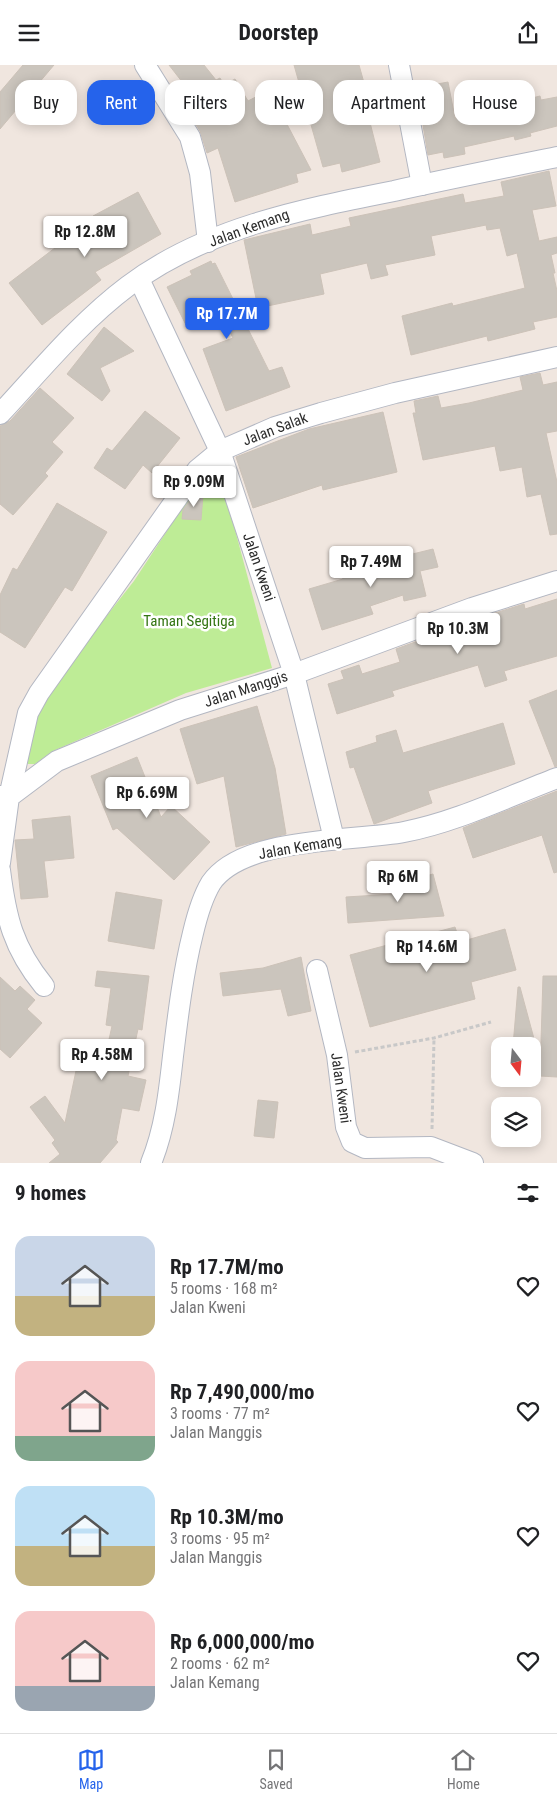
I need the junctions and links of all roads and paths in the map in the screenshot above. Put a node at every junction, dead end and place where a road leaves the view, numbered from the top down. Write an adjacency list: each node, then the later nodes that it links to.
1 (145, 65): 5 (street)
2 (399, 65): 4 (street)
3 (557, 157): 4 (street, Jalan Kemang)
4 (422, 185): 5 (street, Jalan Kemang)
5 (208, 242): 6 (street, Jalan Kemang)
6 (139, 279): 8 (street, Jalan Kemang); 9 (street, Jalan Kweni)
7 (557, 357): 9 (street, Jalan Salak)
8 (0, 414)
9 (220, 451): 11 (street, Jalan Kweni); 13 (street, Jalan Salak)
10 (557, 581): 11 (street, Jalan Manggis)
11 (294, 674): 13 (street, Jalan Manggis); 14 (street, Jalan Kweni)
12 (557, 778): 14 (street, Jalan Kemang)
13 (5, 797): 15 (street)
14 (334, 839): 24 (street, Jalan Kemang)
15 (0, 863)
16 (0, 870): 18 (street)
17 (317, 970): 21 (street, Jalan Kweni)
18 (44, 986)
19 (491, 1022): 20 (path)
20 (434, 1038): 21 (path); 22 (path)
21 (337, 1055): 23 (street, Jalan Kweni)
22 (431, 1147): 23 (street, Jalan Kweni); 25 (street, Jalan Kweni)
23 (381, 1156)
24 (151, 1163)
25 (473, 1163)

